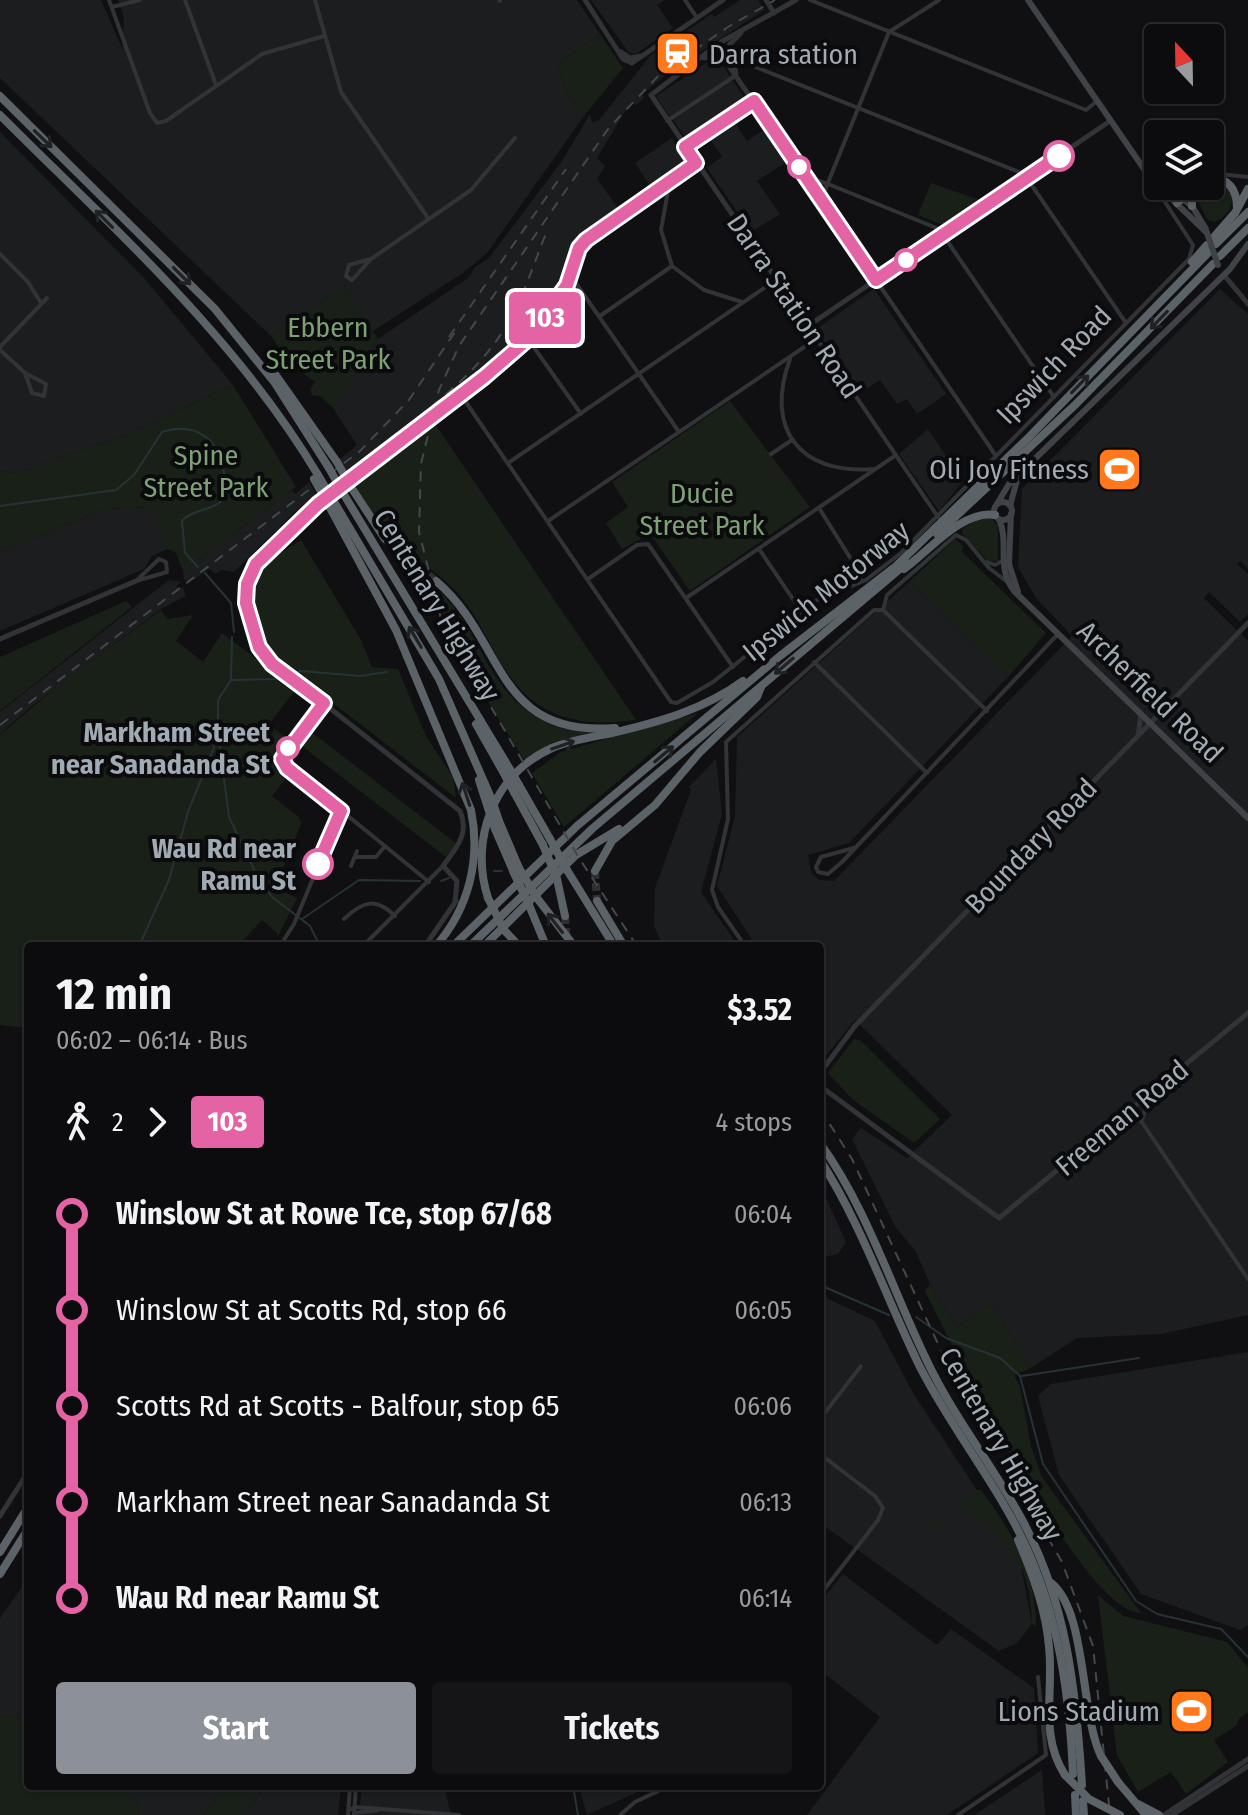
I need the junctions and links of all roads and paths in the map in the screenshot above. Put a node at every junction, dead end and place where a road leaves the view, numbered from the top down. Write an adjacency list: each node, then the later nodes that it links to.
1 (109, 0): 13 (street)
2 (140, 0): 13 (street)
3 (185, 0): 25 (street)
4 (315, 0): 17 (street)
5 (585, 0): 15 (street)
6 (685, 0): 15 (street)
7 (723, 0): 15 (street)
8 (766, 0): 14 (street)
9 (796, 0): 14 (street)
10 (810, 0): 16 (street)
11 (939, 0): 16 (street)
12 (1028, 0): 28 (main road)
13 (112, 7): 25 (street)
14 (774, 13): 19 (street)
15 (697, 18)
16 (889, 32): 28 (street); 29 (street)
17 (324, 36): 25 (street); 52 (street)
18 (718, 46): 19 (street); 20 (street); 21 (street)
19 (730, 47): 20 (street); 22 (street); 23 (street)
20 (721, 55): 21 (street); 22 (street)
21 (696, 61): 31 (street, Darra Station Road)
22 (731, 65): 23 (street); 24 (street)
23 (753, 66): 29 (street)
24 (736, 75): 27 (street); 31 (street)
25 (216, 85)
26 (0, 96): 93 (highway, Centenary Highway, one-way to 93, bridge)
27 (754, 101): 34 (street); 41 (street)
28 (1097, 101): 32 (main road)
29 (858, 108): 39 (street); 42 (street)
30 (0, 115): 94 (highway, Centenary Highway, one-way to 30, bridge)
31 (667, 121): 34 (street, Darra Station Road)
32 (1110, 121): 36 (main road); 39 (street)
33 (515, 138): 52 (street)
34 (685, 147): 35 (street, Darra Station Road)
35 (696, 163): 43 (street); 63 (street, Darra Station Road)
36 (1144, 169)
37 (1224, 176): 38 (street)
38 (1248, 177)
39 (1026, 178): 54 (street); 70 (street)
40 (1224, 181): 50 (highway)
41 (810, 183): 42 (street); 45 (street)
42 (828, 184): 45 (street); 54 (street)
43 (665, 185): 60 (street); 62 (street)
44 (1248, 189): 50 (highway)
45 (821, 200): 64 (street)
46 (1162, 200): 70 (street, Ipswich Road)
47 (1189, 200): 49 (highway)
48 (1190, 200): 55 (main road)
49 (1192, 206): 55 (main road)
50 (1237, 209): 55 (highway)
51 (1248, 212): 55 (highway)
52 (428, 219): 58 (street)
53 (1248, 228): 59 (highway, Ipswich Motorway)
54 (944, 235): 64 (street); 81 (street)
55 (1211, 242): 59 (main road, bridge); 119 (highway, Ipswich Motorway, one-way to 55)
56 (1248, 244): 61 (main road, Ipswich Road)
57 (0, 254): 66 (street)
58 (371, 259): 58 (street)
59 (1217, 262): 61 (main road); 106 (highway, Ipswich Motorway, one-way to 106)
60 (672, 266): 67 (street); 69 (street)
61 (1224, 275): 68 (street); 91 (main road, Ipswich Road)
62 (571, 276): 69 (street); 72 (street)
63 (776, 280): 67 (street); 71 (street, Darra Station Road)
64 (876, 280): 71 (street); 87 (street)
65 (47, 298): 66 (street)
66 (41, 303): 74 (street)
67 (743, 303): 78 (street)
68 (1248, 304)
69 (600, 316): 78 (street)
70 (1126, 323): 81 (street, Ipswich Road)
71 (808, 326): 73 (street, Darra Station Road)
72 (528, 339): 80 (street); 82 (street)
73 (816, 339): 75 (street); 86 (street, Darra Station Road)
74 (0, 349): 77 (street)
75 (790, 357): 76 (street); 79 (street)
76 (775, 366): 79 (street); 83 (street)
77 (25, 373): 77 (street)
78 (639, 374): 82 (street); 83 (street)
79 (784, 374): 84 (street)
80 (461, 395): 88 (street); 123 (street)
81 (1054, 397): 87 (street, Ipswich Road)
82 (581, 414): 88 (street)
83 (679, 432): 100 (street)
84 (792, 440): 85 (street); 90 (street)
85 (771, 454)
86 (896, 455): 89 (street); 98 (street, Darra Station Road)
87 (996, 456): 98 (street, Ipswich Road)
88 (508, 463): 100 (street)
89 (873, 469): 90 (street); 92 (street)
90 (854, 471): 92 (street)
91 (1019, 477): 95 (main road, Ipswich Road); 97 (main road, Ipswich Road)
92 (858, 480): 96 (street)
93 (347, 490): 105 (highway); 133 (highway, Centenary Highway, bridge)
94 (331, 502): 140 (highway, Centenary Highway, one-way to 94, bridge); 150 (highway, one-way to 94)
95 (997, 504): 97 (main road); 99 (main road, Archerfield Road)
96 (819, 508): 101 (street); 111 (street)
97 (1010, 510): 99 (main road); 102 (main road, Archerfield Road)
98 (938, 517): 111 (street, Ipswich Road)
99 (997, 517): 104 (main road, Archerfield Road); 106 (highway)
100 (548, 521): 107 (street)
101 (759, 549): 112 (street); 115 (street)
102 (1008, 556): 104 (street); 113 (main road, Archerfield Road)
103 (984, 561): 104 (street); 110 (street); 114 (street)
104 (1002, 564): 110 (main road, Archerfield Road)
105 (419, 568)
106 (897, 574): 122 (highway, Ipswich Motorway, one-way to 122)
107 (588, 579): 112 (street); 121 (street, Ipswich Road)
108 (136, 581): 108 (street); 118 (street)
109 (436, 581): 127 (highway)
110 (1007, 581): 113 (main road, Archerfield Road)
111 (861, 582): 115 (street, Ipswich Road)
112 (686, 598): 121 (street)
113 (1021, 599): 117 (main road, Archerfield Road)
114 (883, 610): 120 (street); 124 (street)
115 (801, 611): 121 (street, Ipswich Road)
116 (1248, 623): 126 (street, Boundary Road)
117 (1058, 634): 124 (street); 125 (main road, Archerfield Road)
118 (0, 639)
119 (780, 656): 127 (highway); 151 (highway, Ipswich Motorway, one-way to 119)
120 (814, 662): 129 (street); 159 (street)
121 (733, 667)
122 (761, 686): 131 (highway); 152 (highway, Ipswich Motorway)
123 (324, 703): 130 (street); 138 (street)
124 (987, 711): 129 (street)
125 (1141, 713): 126 (main road, Archerfield Road); 128 (street)
126 (1152, 723): 128 (street, Boundary Road); 132 (main road, Archerfield Road)
127 (632, 728): 154 (highway, one-way to 127, bridge)
128 (1138, 736): 161 (street, Boundary Road)
129 (927, 773): 135 (street)
130 (341, 811): 134 (street); 147 (street)
131 (647, 812): 141 (highway); 153 (highway)
132 (1248, 818)
133 (546, 842): 145 (highway, bridge); 157 (highway, Centenary Highway, bridge)
134 (385, 846): 137 (street); 142 (street)
135 (854, 848): 135 (street)
136 (357, 851): 137 (street)
137 (355, 857): 139 (street)
138 (444, 865): 142 (street); 149 (street)
139 (351, 866)
140 (516, 870): 155 (highway, bridge); 156 (highway, Centenary Highway, one-way to 140, bridge)
141 (595, 871)
142 (429, 882): 144 (street)
143 (597, 901): 158 (highway)
144 (395, 916): 146 (street); 148 (street)
145 (565, 916)
146 (344, 919)
147 (285, 942)
148 (367, 942)
149 (428, 942)
150 (439, 942)
151 (457, 942)
152 (474, 942)
153 (488, 942)
154 (515, 942)
155 (544, 942)
156 (571, 942)
157 (612, 942)
158 (622, 942)
159 (742, 942)
160 (1248, 1013): 163 (street, Freeman Road)
161 (824, 1068)
162 (824, 1089): 164 (street, Freeman Road)
163 (1152, 1094): 164 (street, Freeman Road); 165 (street)
164 (1133, 1109): 165 (street)
165 (1141, 1122): 168 (street)
166 (824, 1149): 179 (highway, Centenary Highway)
167 (824, 1167): 171 (highway, Centenary Highway)
168 (1248, 1279)
169 (861, 1366): 170 (street)
170 (824, 1414)
171 (956, 1430): 184 (highway, Centenary Highway); 184 (highway)
172 (824, 1457): 180 (street)
173 (24, 1478): 175 (street)
174 (24, 1513): 177 (highway)
175 (0, 1516)
176 (24, 1535): 178 (highway)
177 (0, 1552)
178 (0, 1574)
179 (1050, 1583): 185 (highway, Centenary Highway); 189 (highway, bridge)
180 (824, 1590)
181 (1038, 1677): 195 (street)
182 (1248, 1759): 200 (street)
183 (1248, 1766): 201 (street)
184 (1069, 1774): 198 (highway, bridge)
185 (1082, 1785)
186 (350, 1790): 192 (street)
187 (356, 1790): 190 (street)
188 (660, 1790): 194 (street)
189 (1137, 1804): 199 (highway); 200 (highway)
190 (355, 1807): 191 (street); 192 (street)
191 (381, 1809): 192 (street); 193 (street)
192 (351, 1813)
193 (459, 1815)
194 (620, 1815)
195 (958, 1815)
196 (1076, 1815): 197 (highway)
197 (1084, 1815)
198 (1121, 1815)
199 (1146, 1815)
200 (1162, 1815)
201 (1172, 1815)

